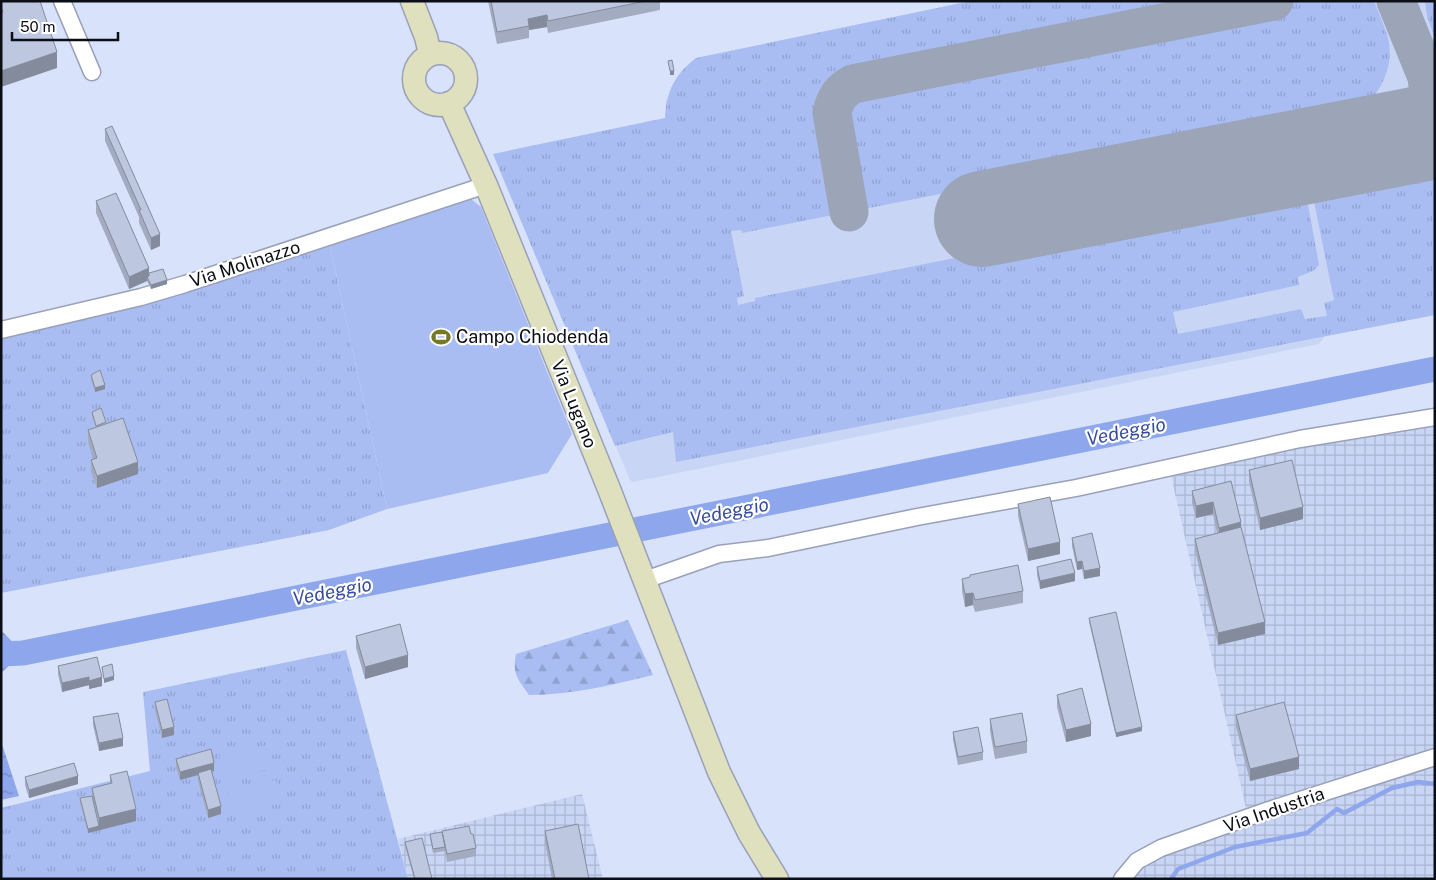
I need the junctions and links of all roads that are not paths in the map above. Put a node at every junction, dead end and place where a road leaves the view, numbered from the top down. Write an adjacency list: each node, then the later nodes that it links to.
1 (62, 1): 4 (street)
2 (412, 1): 3 (main road)
3 (430, 54): 5 (main road); 5 (main road)
4 (92, 72)
5 (449, 103): 6 (main road, Via Lugano)
6 (486, 185): 7 (street, Via Molinazzo); 9 (main road, Via Lugano)
7 (1, 330)
8 (1435, 417): 9 (street)
9 (643, 574): 11 (main road, Via Lugano)
10 (1435, 757): 12 (street, Via Industria)
11 (777, 879)
12 (1122, 879)

